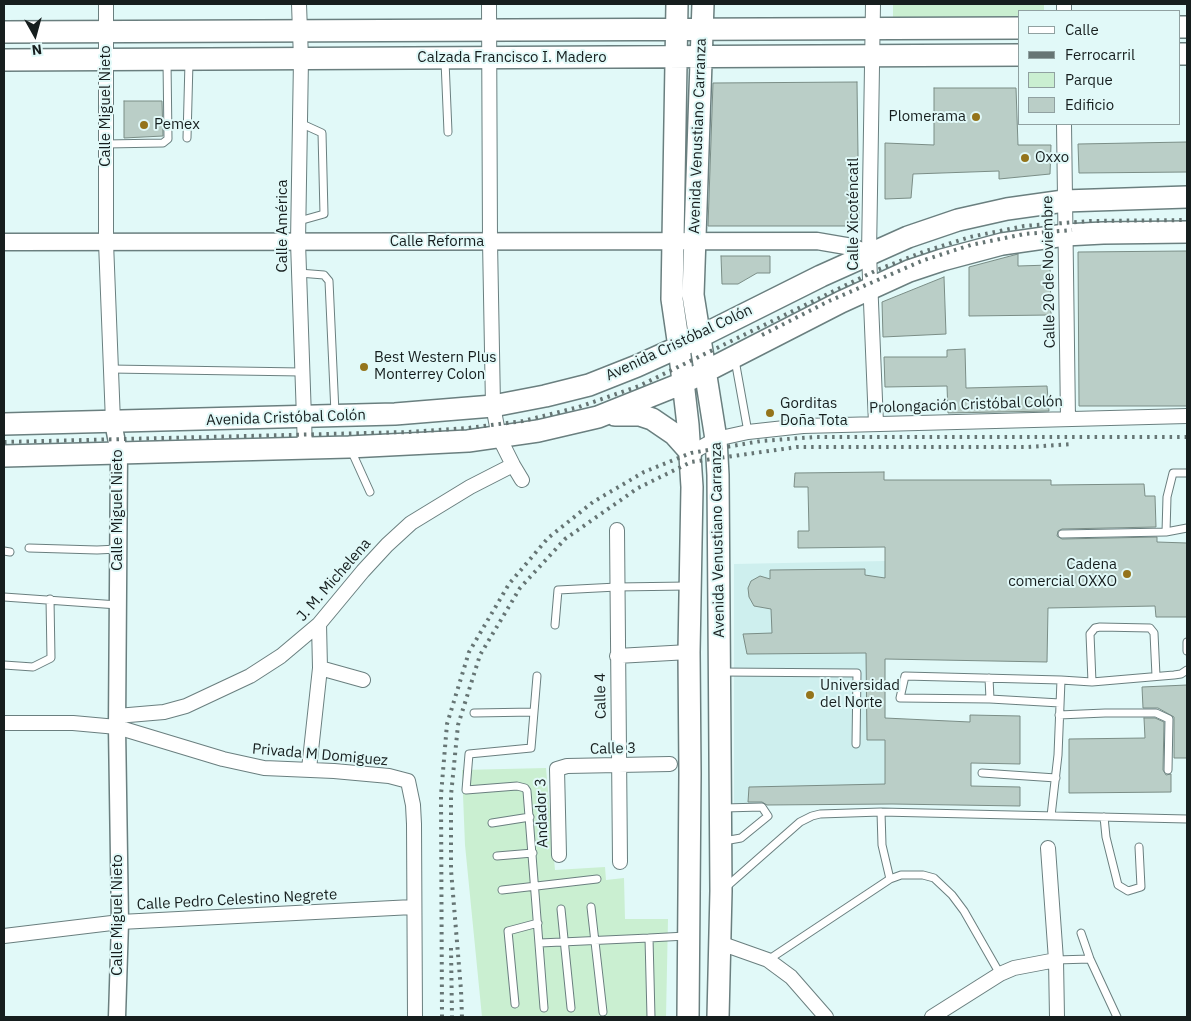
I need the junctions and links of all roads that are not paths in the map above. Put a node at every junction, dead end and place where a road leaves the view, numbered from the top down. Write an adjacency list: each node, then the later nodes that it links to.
1 (106, 4): 12 (street, Calle Miguel Nieto)
2 (299, 4): 13 (street, Calle América)
3 (489, 4): 11 (street)
4 (677, 4): 9 (main road, Avenida Venustiano Carranza)
5 (703, 4): 10 (main road, Avenida Venustiano Carranza)
6 (873, 4): 7 (street, Calle Xicoténcatl)
7 (872, 28): 8 (main road, Calzada Francisco I. Madero); 10 (main road, Calzada Francisco I. Madero); 16 (street, Calle Xicoténcatl)
8 (1018, 28)
9 (677, 29): 10 (main road, Calzada Francisco I. Madero); 11 (main road, Calzada Francisco I. Madero); 17 (main road, Avenida Venustiano Carranza)
10 (702, 29): 18 (main road, Avenida Venustiano Carranza)
11 (489, 30): 13 (main road, Calzada Francisco I. Madero); 20 (street)
12 (107, 31): 13 (main road, Calzada Francisco I. Madero); 14 (main road, Calzada Francisco I. Madero); 24 (street, Calle Miguel Nieto)
13 (300, 31): 22 (street, Calle América)
14 (4, 32)
15 (1018, 55): 16 (main road, Calzada Francisco I. Madero)
16 (872, 56): 18 (main road, Calzada Francisco I. Madero); 42 (street, Calle Xicoténcatl)
17 (676, 57): 18 (main road, Calzada Francisco I. Madero); 20 (main road, Calzada Francisco I. Madero); 40 (main road, Avenida Venustiano Carranza)
18 (701, 57): 41 (main road, Avenida Venustiano Carranza)
19 (445, 58): 20 (main road, Calzada Francisco I. Madero); 22 (main road, Calzada Francisco I. Madero); 28 (lane)
20 (488, 58): 39 (street)
21 (189, 59): 22 (main road, Calzada Francisco I. Madero); 25 (main road, Calzada Francisco I. Madero); 29 (lane)
22 (301, 59): 26 (street, Calle América)
23 (4, 60): 24 (main road, Calzada Francisco I. Madero)
24 (106, 60): 25 (main road, Calzada Francisco I. Madero); 30 (street, Calle Miguel Nieto)
25 (167, 60): 30 (lane)
26 (300, 123): 33 (street, Calle América); 33 (lane)
27 (1064, 125): 32 (street, Calle 20 de Noviembre)
28 (448, 132)
29 (187, 138)
30 (106, 144): 37 (street, Calle Miguel Nieto)
31 (1187, 197): 32 (main road, Avenida Cristóbal Colón)
32 (1064, 201): 35 (street, Calle 20 de Noviembre); 42 (main road, Avenida Cristóbal Colón)
33 (298, 221): 38 (street, Calle América)
34 (1187, 232): 35 (main road, Avenida Cristóbal Colón)
35 (1066, 235): 44 (main road, Avenida Cristóbal Colón); 57 (street, Calle 20 de Noviembre)
36 (4, 242): 37 (street, Calle Reforma)
37 (106, 242): 38 (street, Calle Reforma); 48 (street, Calle Miguel Nieto)
38 (298, 242): 39 (street, Calle Reforma); 43 (street, Calle América)
39 (490, 242): 40 (street, Calle Reforma); 52 (street)
40 (673, 242): 41 (street, Calle Reforma); 46 (main road, Avenida Venustiano Carranza)
41 (695, 242): 42 (street, Calle Reforma); 45 (main road, Avenida Venustiano Carranza)
42 (869, 254): 44 (street, Calle Xicoténcatl); 45 (main road, Avenida Cristóbal Colón)
43 (299, 273): 49 (street, Calle América); 53 (lane)
44 (870, 289): 47 (main road, Avenida Cristóbal Colón); 60 (street, Calle Xicoténcatl)
45 (700, 336): 46 (main road, Avenida Cristóbal Colón); 50 (main road, Avenida Venustiano Carranza)
46 (679, 347): 51 (main road, Avenida Venustiano Carranza); 52 (main road, Avenida Cristóbal Colón)
47 (734, 357): 50 (main road, Avenida Cristóbal Colón); 61 (lane)
48 (111, 369): 49 (lane); 58 (street, Calle Miguel Nieto)
49 (301, 372): 55 (street, Calle América)
50 (705, 372): 51 (main road, Avenida Cristóbal Colón); 63 (main road, Avenida Venustiano Carranza)
51 (683, 383): 56 (main road, Avenida Cristóbal Colón); 67 (main road, Avenida Venustiano Carranza)
52 (494, 406): 53 (main road, Avenida Cristóbal Colón); 62 (street)
53 (336, 416): 55 (main road, Avenida Cristóbal Colón)
54 (1187, 416): 57 (street, Prolongación Cristóbal Colón)
55 (304, 417): 58 (main road, Avenida Cristóbal Colón); 64 (street, Calle América)
56 (598, 417): 62 (main road, Avenida Cristóbal Colón); 67 (main road)
57 (1068, 419): 60 (street, Prolongación Cristóbal Colón)
58 (113, 422): 59 (main road, Avenida Cristóbal Colón); 66 (street, Calle Miguel Nieto)
59 (4, 424)
60 (876, 424): 61 (street, Prolongación Cristóbal Colón)
61 (748, 432): 63 (street, Prolongación Cristóbal Colón)
62 (499, 437): 65 (main road, Avenida Cristóbal Colón); 69 (street)
63 (716, 439): 67 (street, Prolongación Cristóbal Colón); 93 (main road, Avenida Venustiano Carranza)
64 (305, 448): 65 (main road, Avenida Cristóbal Colón); 66 (main road, Avenida Cristóbal Colón)
65 (349, 448): 72 (lane)
66 (119, 453): 68 (main road, Avenida Cristóbal Colón); 78 (street, Calle Miguel Nieto)
67 (691, 453): 79 (main road, Avenida Venustiano Carranza)
68 (4, 456)
69 (513, 465): 71 (street); 84 (street, J. M. Michelena)
70 (1187, 473): 75 (lane)
71 (522, 480)
72 (370, 492)
73 (1187, 528): 75 (lane)
74 (617, 530): 80 (street, Calle 4)
75 (1166, 532): 76 (lane)
76 (1062, 534)
77 (29, 548): 78 (lane)
78 (118, 549): 83 (street, Calle Miguel Nieto)
79 (690, 586): 80 (lane); 88 (main road, Avenida Venustiano Carranza)
80 (617, 587): 85 (lane); 89 (street, Calle 4)
81 (4, 597): 82 (lane)
82 (50, 600): 83 (lane); 90 (lane)
83 (118, 605): 105 (street, Calle Miguel Nieto)
84 (319, 624): 91 (street); 105 (street, J. M. Michelena)
85 (555, 624)
86 (1187, 642): 87 (lane)
87 (1187, 651)
88 (689, 652): 89 (street); 141 (main road, Avenida Venustiano Carranza)
89 (617, 656): 109 (street, Calle 4)
90 (4, 664)
91 (320, 668): 97 (street); 110 (street)
92 (1187, 670): 95 (lane)
93 (720, 672): 107 (lane); 115 (main road, Avenida Venustiano Carranza)
94 (536, 676): 102 (lane)
95 (1156, 676): 99 (lane); 99 (lane)
96 (989, 678): 98 (lane); 100 (lane); 100 (lane)
97 (363, 680)
98 (1061, 680): 99 (lane); 101 (lane)
99 (1092, 682)
100 (990, 699): 101 (lane)
101 (1060, 703): 104 (lane)
102 (534, 712): 103 (lane); 118 (lane)
103 (474, 713)
104 (1059, 715): 112 (lane); 114 (lane)
105 (117, 722): 106 (street); 110 (street, Privada M Domiguez); 137 (street, Calle Miguel Nieto)
106 (4, 723)
107 (856, 744)
108 (670, 764): 109 (street, Calle 3)
109 (618, 765): 111 (street, Calle 3); 128 (street, Calle 4)
110 (309, 769): 135 (street, Privada M Domiguez)
111 (557, 769): 126 (street, Andador 3)
112 (1168, 770)
113 (982, 773): 114 (lane)
114 (1056, 778): 117 (lane)
115 (721, 808): 122 (main road, Avenida Venustiano Carranza); 122 (lane)
116 (881, 812): 117 (lane); 130 (lane); 133 (lane)
117 (1051, 816): 119 (lane)
118 (530, 817): 121 (lane); 125 (lane)
119 (1104, 817): 120 (lane); 123 (lane)
120 (1187, 819)
121 (492, 823)
122 (721, 842): 133 (main road, Avenida Venustiano Carranza)
123 (1139, 847)
124 (1048, 848): 149 (street)
125 (533, 853): 127 (lane); 131 (lane)
126 (559, 855)
127 (498, 856)
128 (620, 862)
129 (597, 879): 131 (lane)
130 (890, 879): 148 (lane); 150 (lane)
131 (536, 887): 132 (lane); 138 (lane)
132 (502, 890)
133 (721, 891): 145 (main road, Avenida Venustiano Carranza)
134 (591, 906): 143 (lane)
135 (414, 907): 137 (street, Calle Pedro Celestino Negrete); 156 (street, Privada M Domiguez)
136 (561, 909): 144 (lane)
137 (120, 922): 140 (street, Calle Pedro Celestino Negrete); 155 (street, Calle Miguel Nieto)
138 (538, 923): 146 (lane); 151 (lane)
139 (1081, 933): 147 (lane)
140 (4, 936)
141 (689, 936): 142 (lane); 158 (main road, Avenida Venustiano Carranza)
142 (650, 938): 143 (lane); 157 (lane)
143 (595, 941): 144 (lane); 154 (lane)
144 (565, 942): 146 (lane); 153 (lane)
145 (720, 942): 148 (street); 159 (main road, Avenida Venustiano Carranza)
146 (540, 943): 152 (lane)
147 (1090, 959): 149 (lane); 163 (lane)
148 (768, 960): 160 (street)
149 (1056, 960): 150 (street); 162 (street)
150 (1000, 974): 161 (street)
151 (516, 1004)
152 (544, 1008)
153 (571, 1008)
154 (603, 1012)
155 (117, 1017)
156 (415, 1017)
157 (651, 1017)
158 (688, 1017)
159 (718, 1017)
160 (826, 1017)
161 (932, 1017)
162 (1057, 1017)
163 (1117, 1017)

